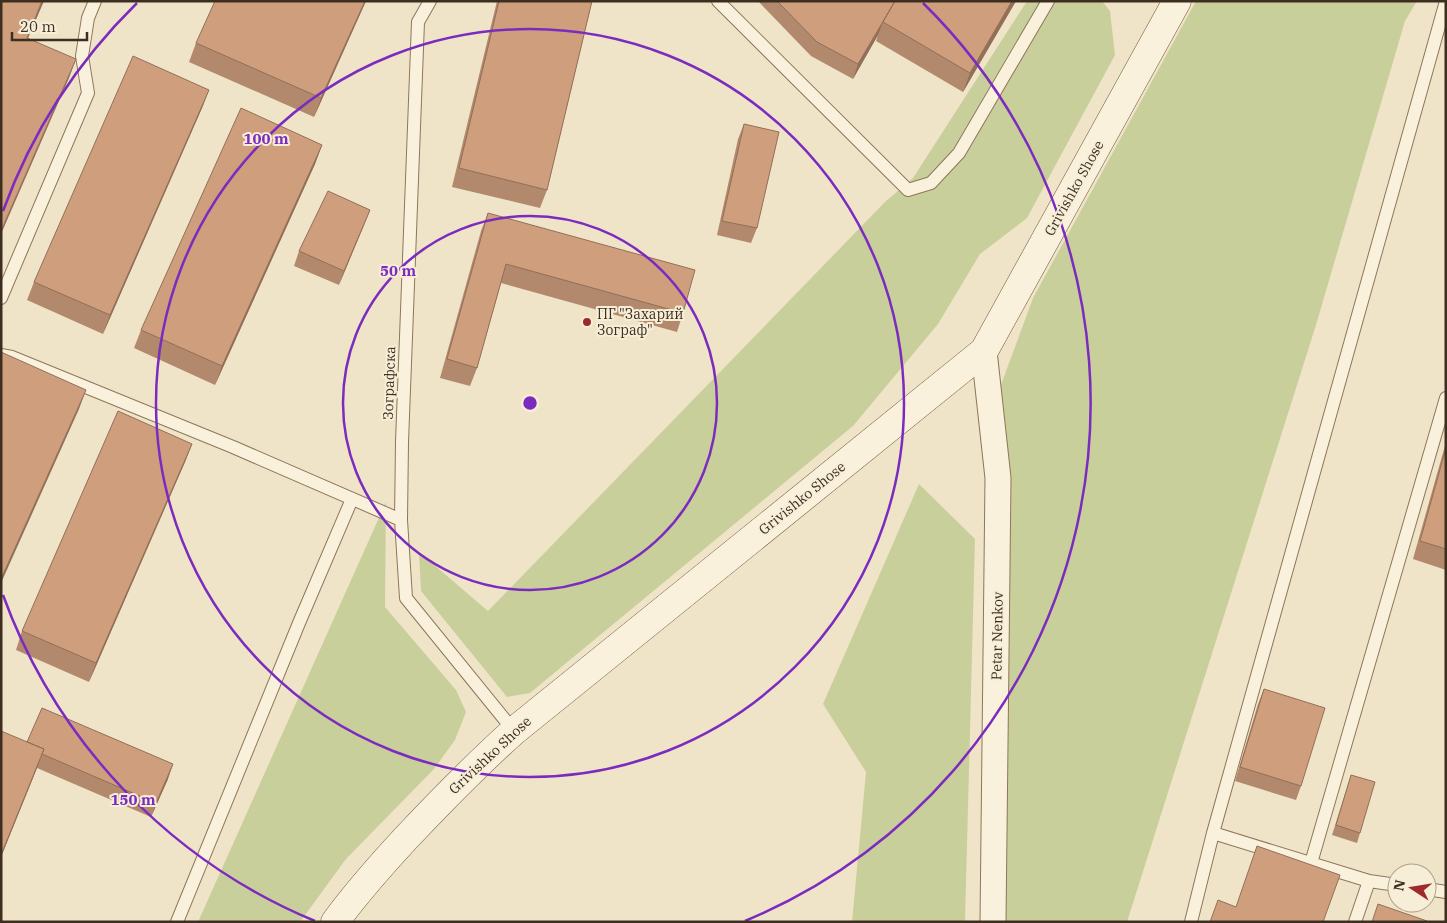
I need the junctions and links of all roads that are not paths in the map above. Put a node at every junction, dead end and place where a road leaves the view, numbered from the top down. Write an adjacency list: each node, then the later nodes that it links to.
1 (95, 1): 7 (lane)
2 (430, 1): 12 (lane, Зографска)
3 (718, 1): 4 (lane)
4 (1048, 1)
5 (1446, 1): 14 (lane)
6 (1173, 2): 8 (street, Grivishko Shose)
7 (1, 298)
8 (984, 351): 13 (street, Grivishko Shose); 20 (street, Petar Nenkov)
9 (1, 355): 11 (lane)
10 (1446, 398): 15 (lane)
11 (352, 499): 12 (lane); 18 (lane)
12 (401, 520): 13 (lane, Зографска)
13 (514, 731): 19 (street, Grivishko Shose)
14 (1213, 832): 15 (lane); 21 (lane)
15 (1311, 863): 16 (lane)
16 (1369, 881): 17 (lane); 22 (lane)
17 (1387, 884)
18 (177, 922)
19 (335, 922)
20 (993, 922)
21 (1191, 922)
22 (1355, 922)

